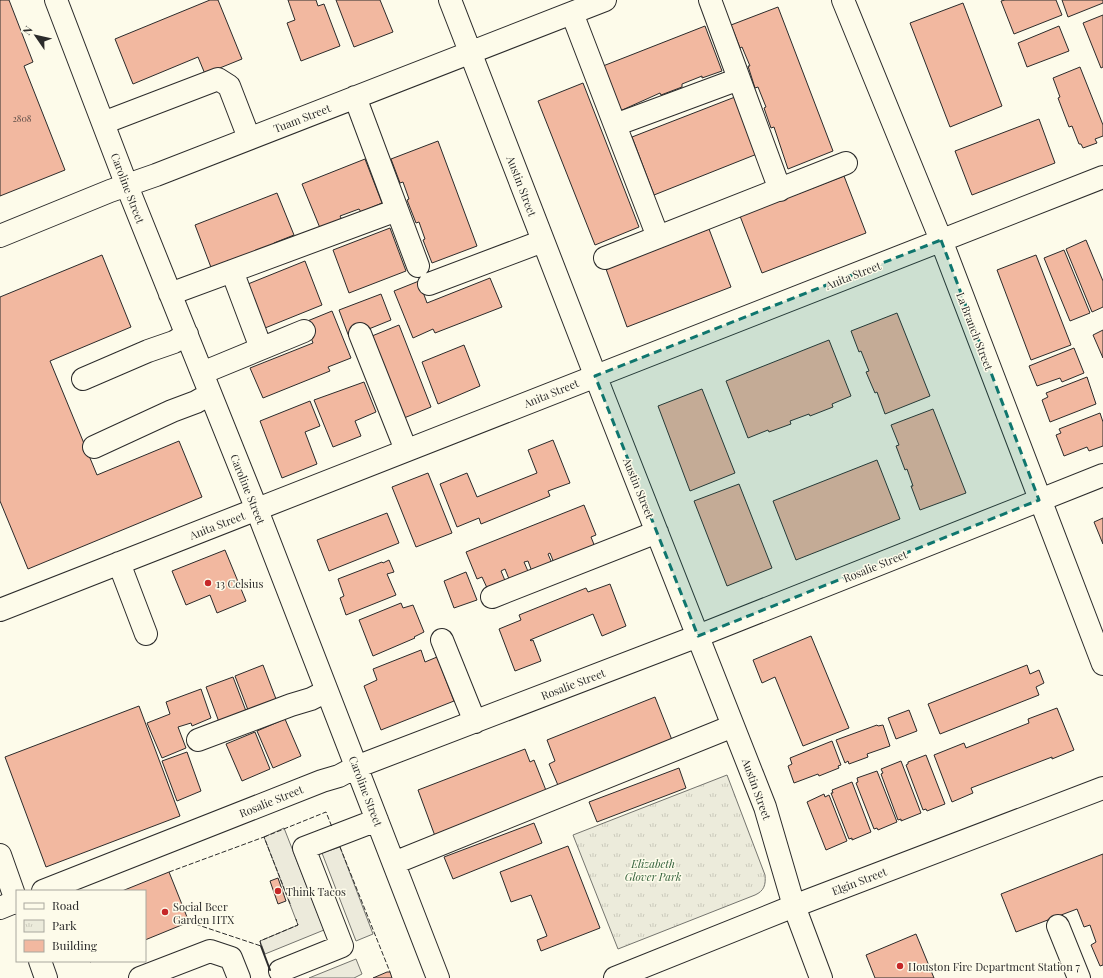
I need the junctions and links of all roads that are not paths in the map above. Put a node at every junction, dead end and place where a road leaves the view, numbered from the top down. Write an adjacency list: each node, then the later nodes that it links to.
1 (56, 0): 10 (street, Caroline Street)
2 (450, 0): 7 (street, Austin Street)
3 (605, 0): 6 (street, Tuam Street)
4 (710, 0): 8 (street)
5 (843, 0): 20 (street, La Branch Street)
6 (572, 13): 7 (street, Tuam Street); 11 (street)
7 (470, 52): 9 (street, Tuam Street); 21 (street, Austin Street)
8 (739, 79): 11 (street); 16 (street)
9 (355, 97): 12 (street, Tuam Street); 17 (street)
10 (103, 122): 12 (street); 15 (street, Caroline Street)
11 (615, 125): 19 (street)
12 (250, 138): 15 (street, Tuam Street)
13 (846, 163): 16 (street)
14 (1103, 177): 20 (street, Anita Street)
15 (127, 186): 18 (street, Tuam Street); 24 (street, Caroline Street)
16 (780, 190): 19 (street)
17 (397, 210): 21 (street); 23 (street)
18 (0, 236)
19 (658, 237): 22 (street)
20 (941, 240): 30 (street, Anita Street); 36 (street, La Branch Street)
21 (543, 241): 30 (street, Austin Street)
22 (605, 258)
23 (232, 271): 24 (street); 28 (street)
24 (170, 294): 26 (street, Caroline Street)
25 (304, 331): 28 (street)
26 (187, 334): 29 (street, Caroline Street); 31 (street)
27 (360, 334): 34 (street)
28 (261, 348): 29 (street)
29 (202, 373): 32 (street, Caroline Street)
30 (595, 376): 34 (street, Anita Street); 38 (street, Austin Street)
31 (83, 379)
32 (210, 394): 33 (street); 37 (street, Caroline Street)
33 (94, 448)
34 (406, 450): 37 (street, Anita Street)
35 (1103, 475): 36 (street, Rosalie Street)
36 (1039, 500): 43 (street, Rosalie Street); 45 (street, La Branch Street)
37 (257, 510): 39 (street, Anita Street); 46 (street, Caroline Street)
38 (657, 532): 40 (street); 43 (street, Austin Street)
39 (119, 563): 41 (street, Anita Street); 42 (street)
40 (492, 597)
41 (0, 610)
42 (146, 634)
43 (698, 636): 47 (street, Rosalie Street); 48 (street, Austin Street)
44 (442, 640): 47 (street)
45 (1103, 664)
46 (327, 691): 49 (street); 50 (street, Caroline Street)
47 (474, 722): 50 (street, Rosalie Street)
48 (733, 726): 54 (street); 58 (street, Austin Street)
49 (198, 740)
50 (356, 767): 52 (street, Caroline Street); 55 (street, Rosalie Street)
51 (1103, 788): 58 (street, Elgin Street)
52 (377, 820): 54 (street, Caroline Street); 62 (street)
53 (0, 855): 56 (street)
54 (394, 863): 66 (street, Caroline Street)
55 (46, 890)
56 (16, 899)
57 (16, 902): 59 (street)
58 (794, 906): 67 (street, Elgin Street); 68 (street, Austin Street)
59 (0, 908)
60 (1058, 926): 69 (street)
61 (40, 962): 63 (street)
62 (280, 971)
63 (46, 978)
64 (140, 978): 65 (street)
65 (239, 978)
66 (438, 978)
67 (615, 978)
68 (821, 978)
69 (1080, 978)

